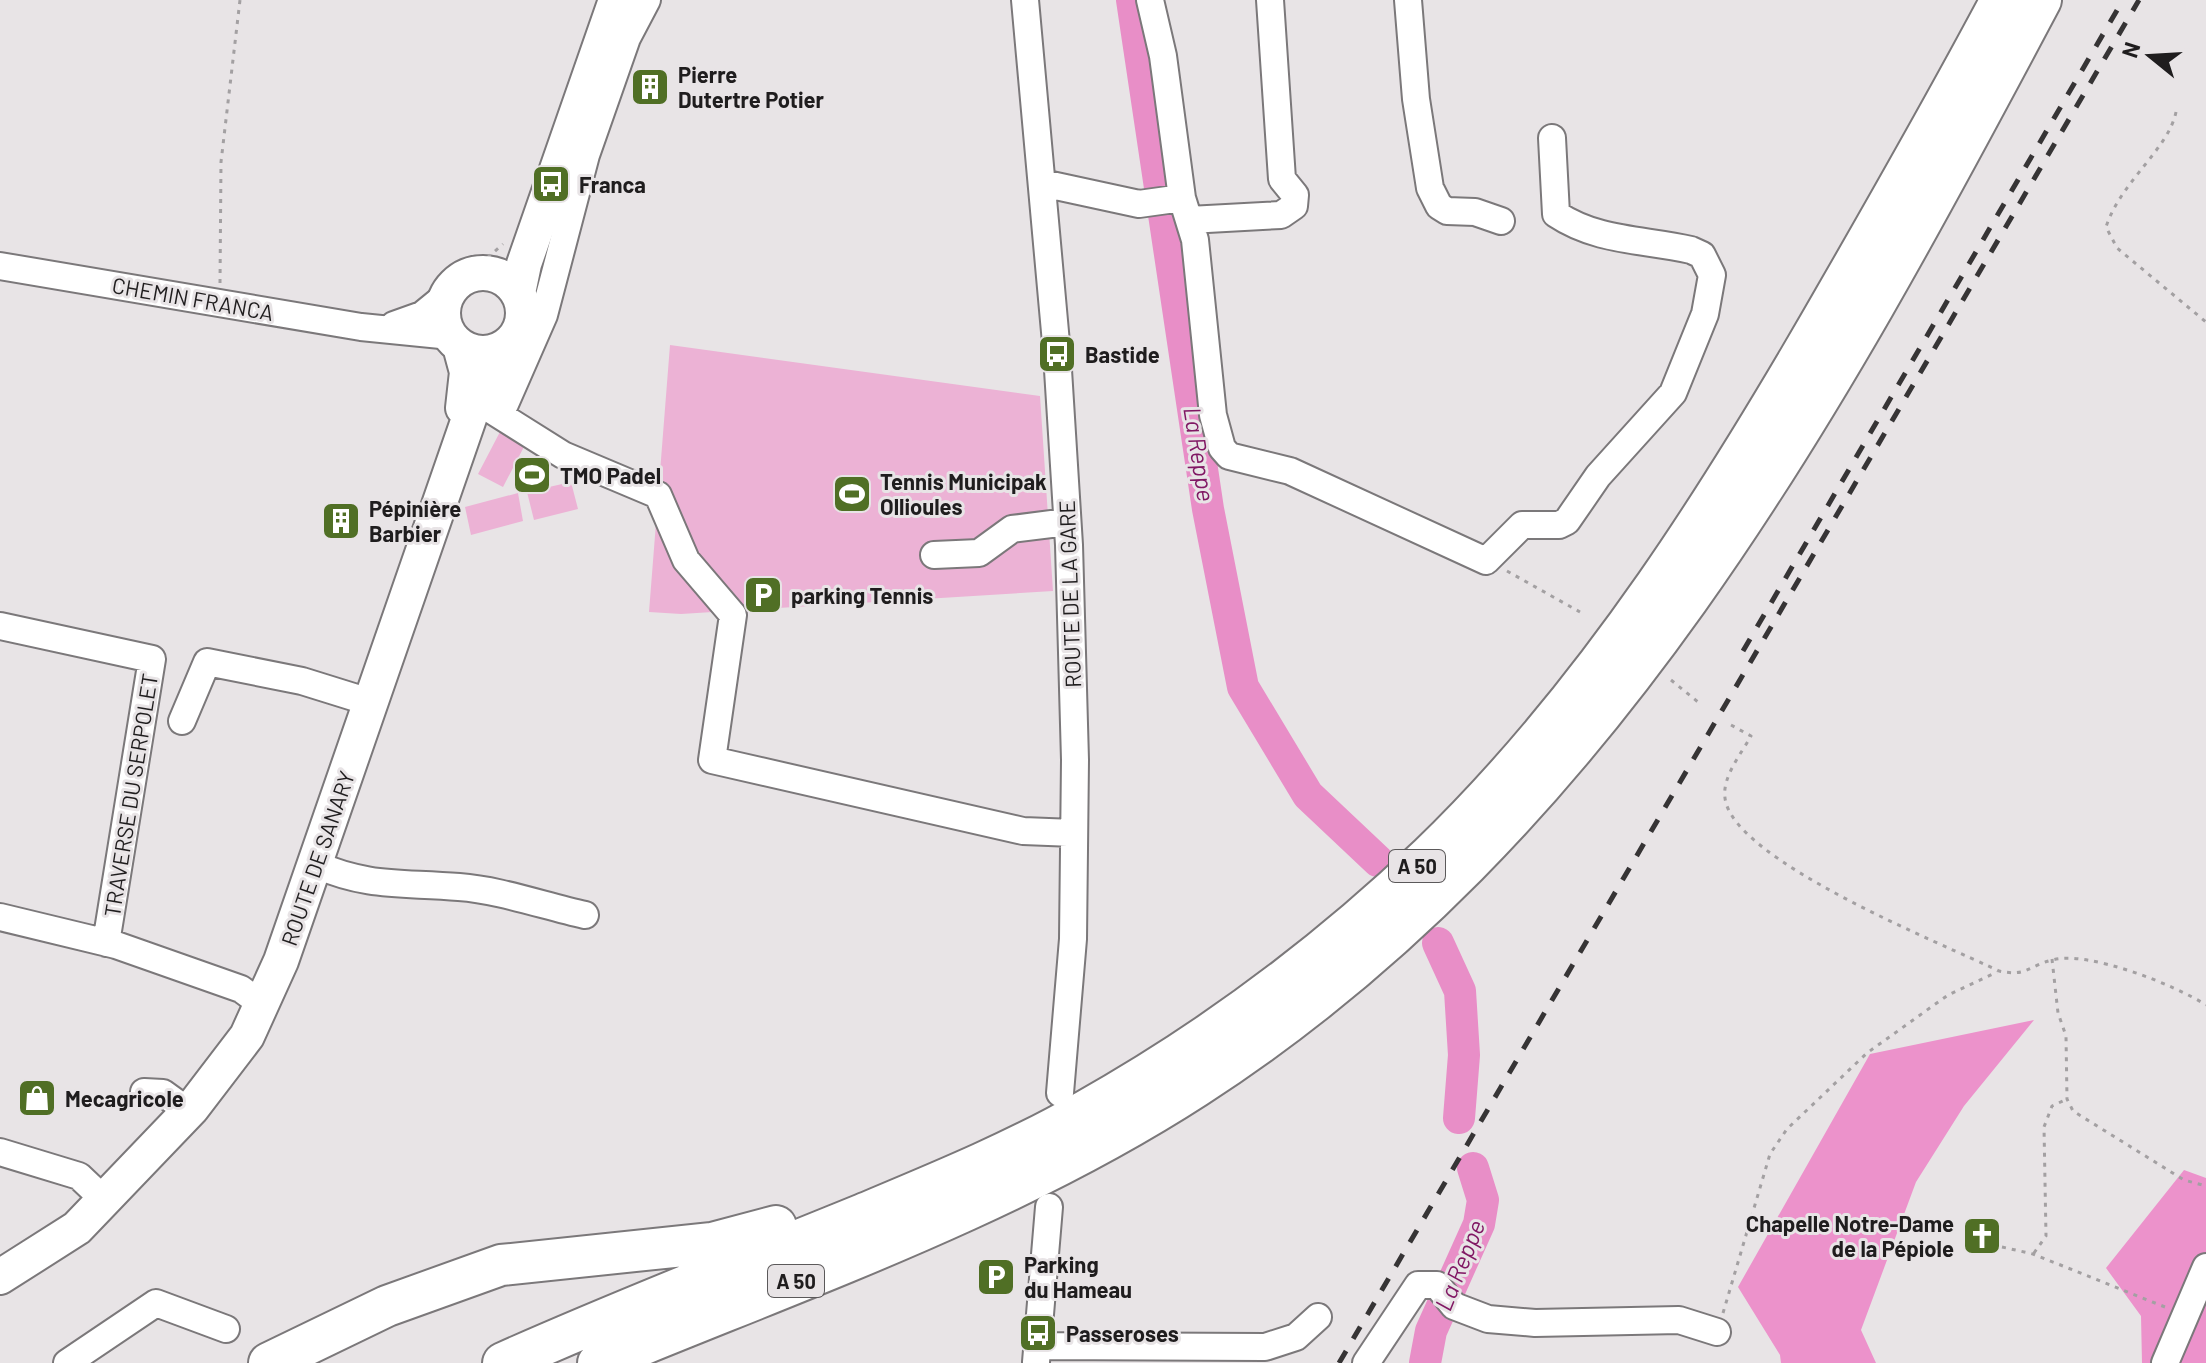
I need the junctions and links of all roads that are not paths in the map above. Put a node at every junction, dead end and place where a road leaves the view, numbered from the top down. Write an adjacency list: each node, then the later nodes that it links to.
1 (616, 0): 11 (main road, ROUTE DE SANARY)
2 (647, 0): 14 (street)
3 (1025, 0): 10 (street, ROUTE DE LA GARE)
4 (1150, 0): 12 (street)
5 (1270, 0): 12 (street)
6 (1408, 0): 13 (street)
7 (2001, 0): 38 (highway, A 50)
8 (2041, 0): 40 (highway, A 50)
9 (1552, 138): 12 (street)
10 (1042, 183): 12 (street); 23 (street, ROUTE DE LA GARE)
11 (549, 190): 14 (main road, ROUTE DE SANARY); 16 (main road, ROUTE DE SANARY)
12 (1186, 209)
13 (1501, 221)
14 (553, 226): 18 (main road, ROUTE DE SANARY); 22 (street)
15 (0, 266): 19 (street, CHEMIN FRANCA)
16 (485, 273): 17 (main road, ROUTE DE SANARY); 18 (main road)
17 (449, 293): 19 (street, CHEMIN FRANCA); 20 (main road, ROUTE DE SANARY)
18 (518, 293): 21 (main road, ROUTE DE SANARY)
19 (386, 327): 20 (street, CHEMIN FRANCA)
20 (455, 341): 21 (main road); 26 (main road, ROUTE DE SANARY)
21 (498, 350): 22 (main road, ROUTE DE SANARY)
22 (484, 407): 28 (street); 29 (main road, ROUTE DE SANARY)
23 (1067, 522): 24 (street); 28 (street, ROUTE DE LA GARE)
24 (934, 555)
25 (0, 626): 32 (street, TRAVERSE DU SERPOLET)
26 (363, 700): 27 (street); 33 (main road, ROUTE DE SANARY)
27 (182, 721)
28 (1074, 833): 35 (street, ROUTE DE LA GARE)
29 (314, 864): 30 (street); 44 (main road, ROUTE DE SANARY)
30 (585, 915)
31 (0, 917): 32 (street)
32 (106, 943): 33 (street)
33 (256, 1000): 36 (main road, ROUTE DE SANARY)
34 (144, 1092): 36 (street)
35 (1060, 1093)
36 (181, 1106): 39 (main road, ROUTE DE SANARY)
37 (0, 1152): 39 (street)
38 (934, 1184): 50 (highway); 51 (highway, A 50)
39 (98, 1194): 42 (main road, ROUTE DE SANARY)
40 (994, 1197): 52 (highway, A 50); 53 (highway)
41 (1049, 1207): 48 (street)
42 (0, 1263)
43 (2206, 1267): 55 (street)
44 (0, 1277)
45 (1318, 1317): 48 (street)
46 (226, 1329): 49 (street)
47 (1717, 1332): 54 (street)
48 (1036, 1354)
49 (67, 1363)
50 (269, 1363)
51 (503, 1363)
52 (598, 1363)
53 (667, 1363)
54 (1366, 1363)
55 (2165, 1363)

